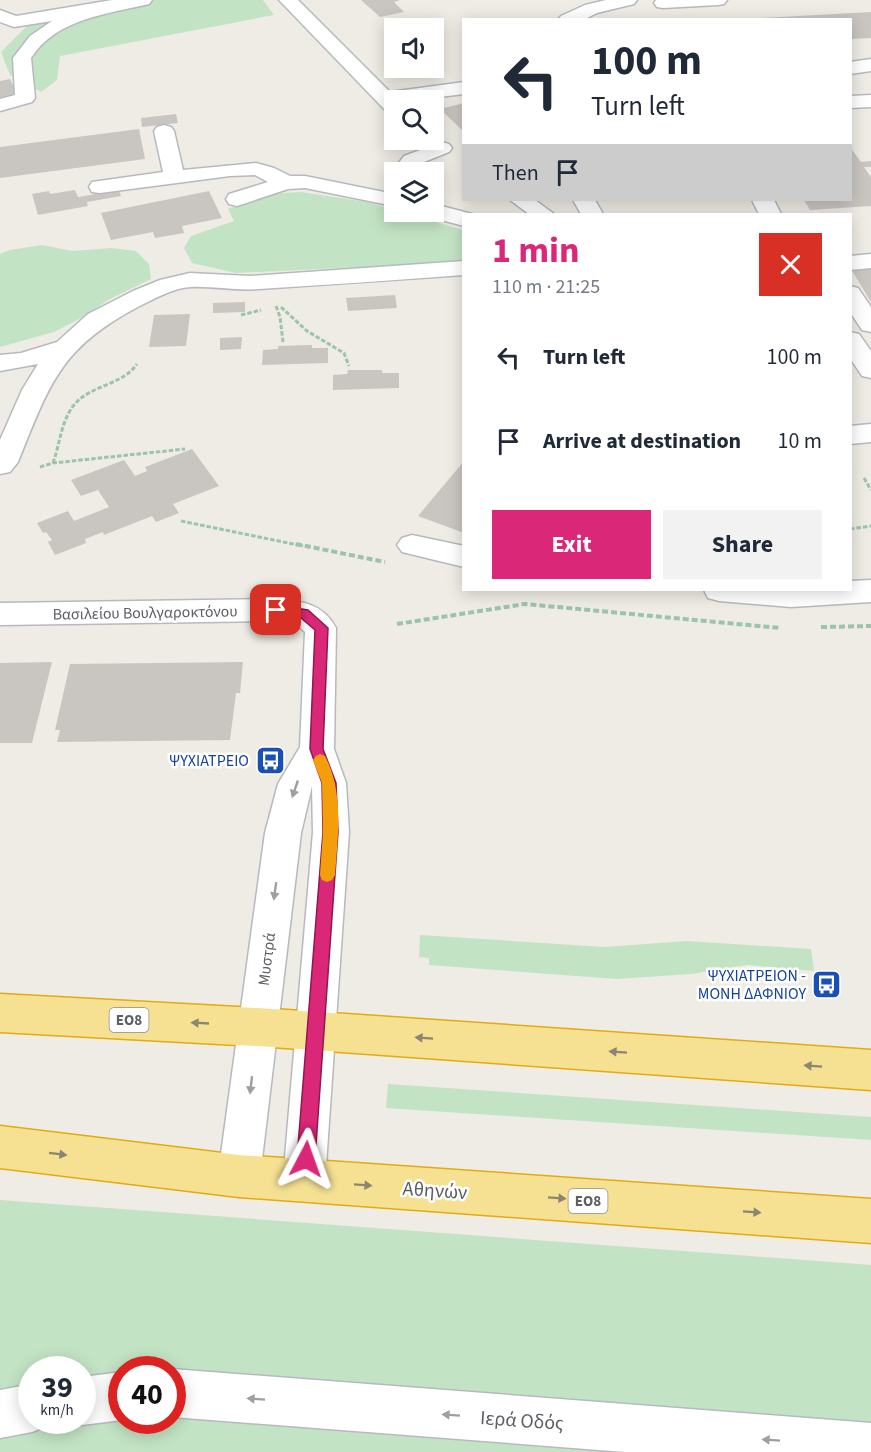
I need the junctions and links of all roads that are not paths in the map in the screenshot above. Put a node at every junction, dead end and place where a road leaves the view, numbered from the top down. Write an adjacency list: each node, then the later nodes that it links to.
1 (143, 0): 7 (street)
2 (628, 0): 8 (street)
3 (635, 0): 6 (street)
4 (718, 0): 6 (street)
5 (294, 1): 16 (street)
6 (663, 3): 9 (street)
7 (98, 9): 10 (street); 19 (street)
8 (571, 18)
9 (671, 18)
10 (7, 19): 11 (street)
11 (4, 39)
12 (871, 65): 13 (street)
13 (852, 68)
14 (462, 88): 15 (street)
15 (444, 92)
16 (384, 98)
17 (871, 101): 18 (street)
18 (852, 102)
19 (0, 105)
20 (164, 131): 23 (street)
21 (438, 150): 22 (street)
22 (410, 162)
23 (174, 176): 24 (street); 25 (street)
24 (286, 183): 26 (street); 27 (street)
25 (100, 187)
26 (384, 193)
27 (237, 199)
28 (523, 201): 31 (street)
29 (444, 211): 30 (street)
30 (464, 212)
31 (541, 213)
32 (871, 243): 33 (street)
33 (852, 244)
34 (871, 261): 35 (street)
35 (852, 263)
36 (462, 268): 40 (street)
37 (852, 296): 38 (street)
38 (871, 325)
39 (858, 341): 42 (street)
40 (66, 347): 41 (street); 45 (street)
41 (0, 363)
42 (871, 370)
43 (871, 433): 44 (street)
44 (852, 435)
45 (2, 464)
46 (412, 545): 47 (street)
47 (462, 557)
48 (731, 591): 49 (street)
49 (871, 591)
50 (0, 614): 51 (street, Βασιλείου Βουλγαροκτόνου)
51 (321, 628): 52 (street, Μυστρά)
52 (316, 749): 54 (street, Μυστρά, one-way to 54); 55 (street, Μυστρά)
53 (0, 1013): 54 (highway, ΕΟ8, one-way to 53)
54 (258, 1027): 55 (highway, ΕΟ8); 58 (street, Μυστρά, one-way to 58)
55 (315, 1030): 56 (highway, ΕΟ8, one-way to 55); 59 (street, Μυστρά)
56 (871, 1070)
57 (0, 1147): 58 (highway, Αθηνών / ΕΟ8, one-way to 58)
58 (239, 1176): 59 (highway, Αθηνών / ΕΟ8)
59 (304, 1180): 60 (highway, Αθηνών / ΕΟ8, one-way to 60)
60 (871, 1221)
61 (186, 1394): 64 (street, Ιερά Οδός, one-way to 61)
62 (18, 1411): 63 (street)
63 (0, 1414)
64 (871, 1447)

